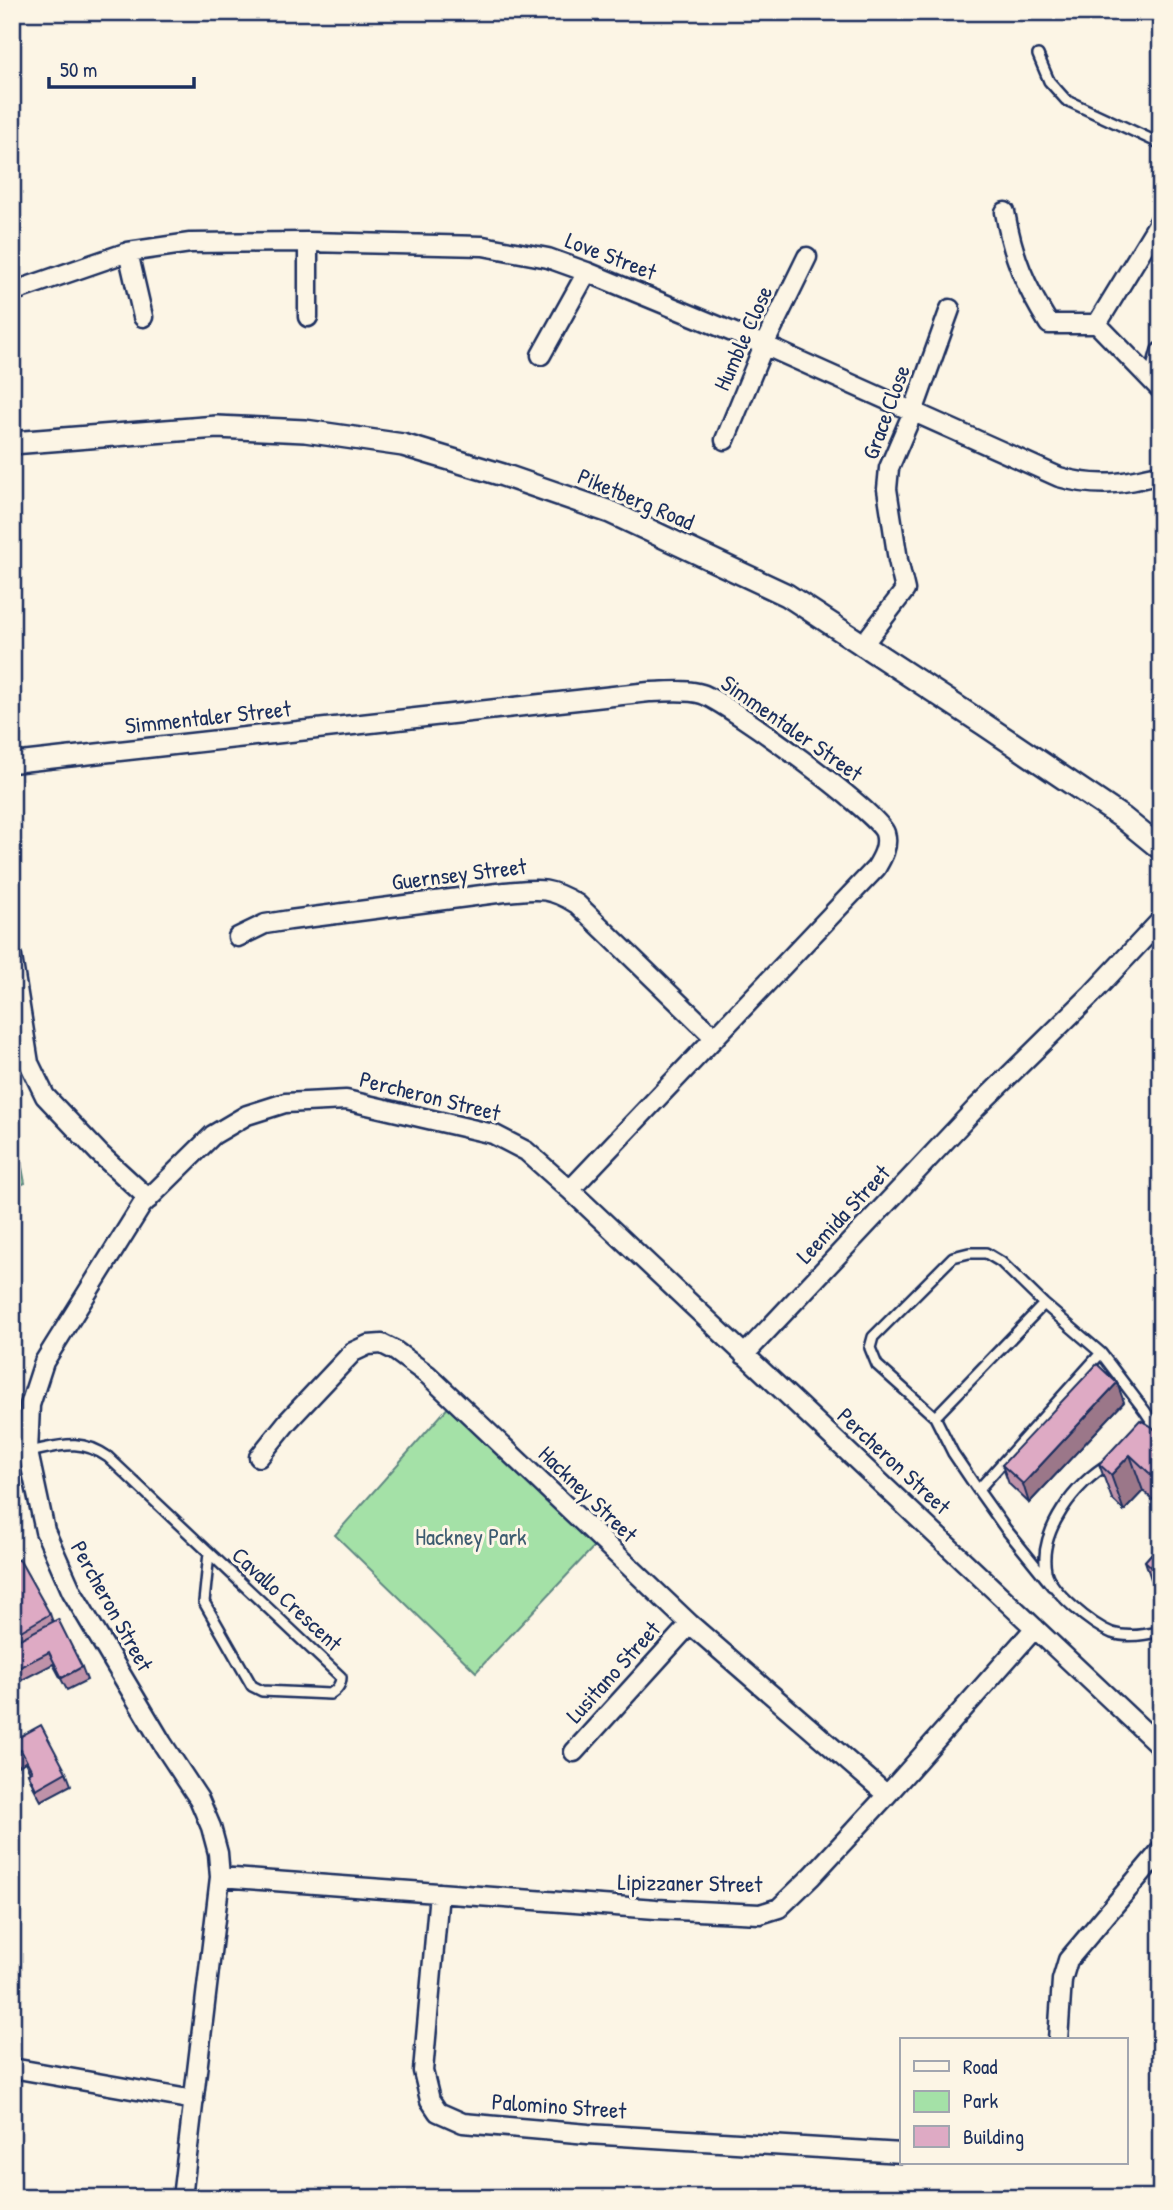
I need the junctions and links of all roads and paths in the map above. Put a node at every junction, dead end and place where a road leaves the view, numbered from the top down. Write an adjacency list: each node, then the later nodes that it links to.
1 (1038, 55): 2 (lane)
2 (1161, 144)
3 (1005, 212): 13 (street)
4 (1161, 219): 13 (street)
5 (308, 242): 6 (street, Love Street); 8 (street, Love Street); 12 (street)
6 (128, 252): 9 (street, Love Street); 11 (street)
7 (807, 257): 14 (street, Humble Close)
8 (587, 272): 14 (street, Love Street); 16 (street)
9 (12, 292)
10 (950, 309): 18 (street, Grace Close)
11 (143, 317)
12 (308, 317)
13 (1097, 324): 17 (street)
14 (764, 345): 18 (street, Love Street); 19 (street, Humble Close)
15 (1161, 352): 17 (street)
16 (541, 355)
17 (1161, 389)
18 (913, 412): 21 (street, Love Street); 22 (street, Grace Close)
19 (725, 440)
20 (12, 443): 22 (street, Piketberg Road)
21 (1161, 474)
22 (862, 646): 24 (street, Piketberg Road)
23 (12, 763): 29 (street, Simmentaler Street)
24 (1161, 849)
25 (1161, 920): 34 (street, Leemida Street)
26 (238, 937): 29 (street, Guernsey Street)
27 (12, 957): 28 (street)
28 (14, 977): 31 (street)
29 (715, 1038): 30 (street, Simmentaler Street)
30 (570, 1190): 31 (street, Percheron Street); 34 (street, Percheron Street)
31 (149, 1199): 37 (street, Percheron Street)
32 (1044, 1304): 33 (lane); 35 (lane); 35 (lane)
33 (1101, 1353): 36 (lane); 40 (lane)
34 (744, 1355): 44 (street, Percheron Street)
35 (935, 1417): 40 (lane)
36 (1161, 1436)
37 (20, 1453): 41 (lane, Cavallo Crescent); 50 (street, Percheron Street)
38 (259, 1457): 43 (street, Hackney Street)
39 (1123, 1457): 42 (lane)
40 (978, 1490): 42 (lane)
41 (209, 1552): 41 (lane, Cavallo Crescent)
42 (1052, 1586): 45 (lane)
43 (690, 1624): 47 (street, Lusitano Street); 48 (street, Hackney Street)
44 (1035, 1628): 46 (street, Percheron Street); 48 (street, Lipizzaner Street)
45 (1161, 1631)
46 (1161, 1746)
47 (574, 1752)
48 (887, 1795): 51 (street, Lipizzaner Street)
49 (1161, 1850): 52 (street)
50 (219, 1877): 51 (street, Lipizzaner Street); 54 (street, Percheron Street)
51 (439, 1893): 55 (street, Palomino Street)
52 (1059, 2038)
53 (12, 2068): 54 (street)
54 (194, 2100): 56 (street, Percheron Street)
55 (900, 2153)
56 (182, 2198)

